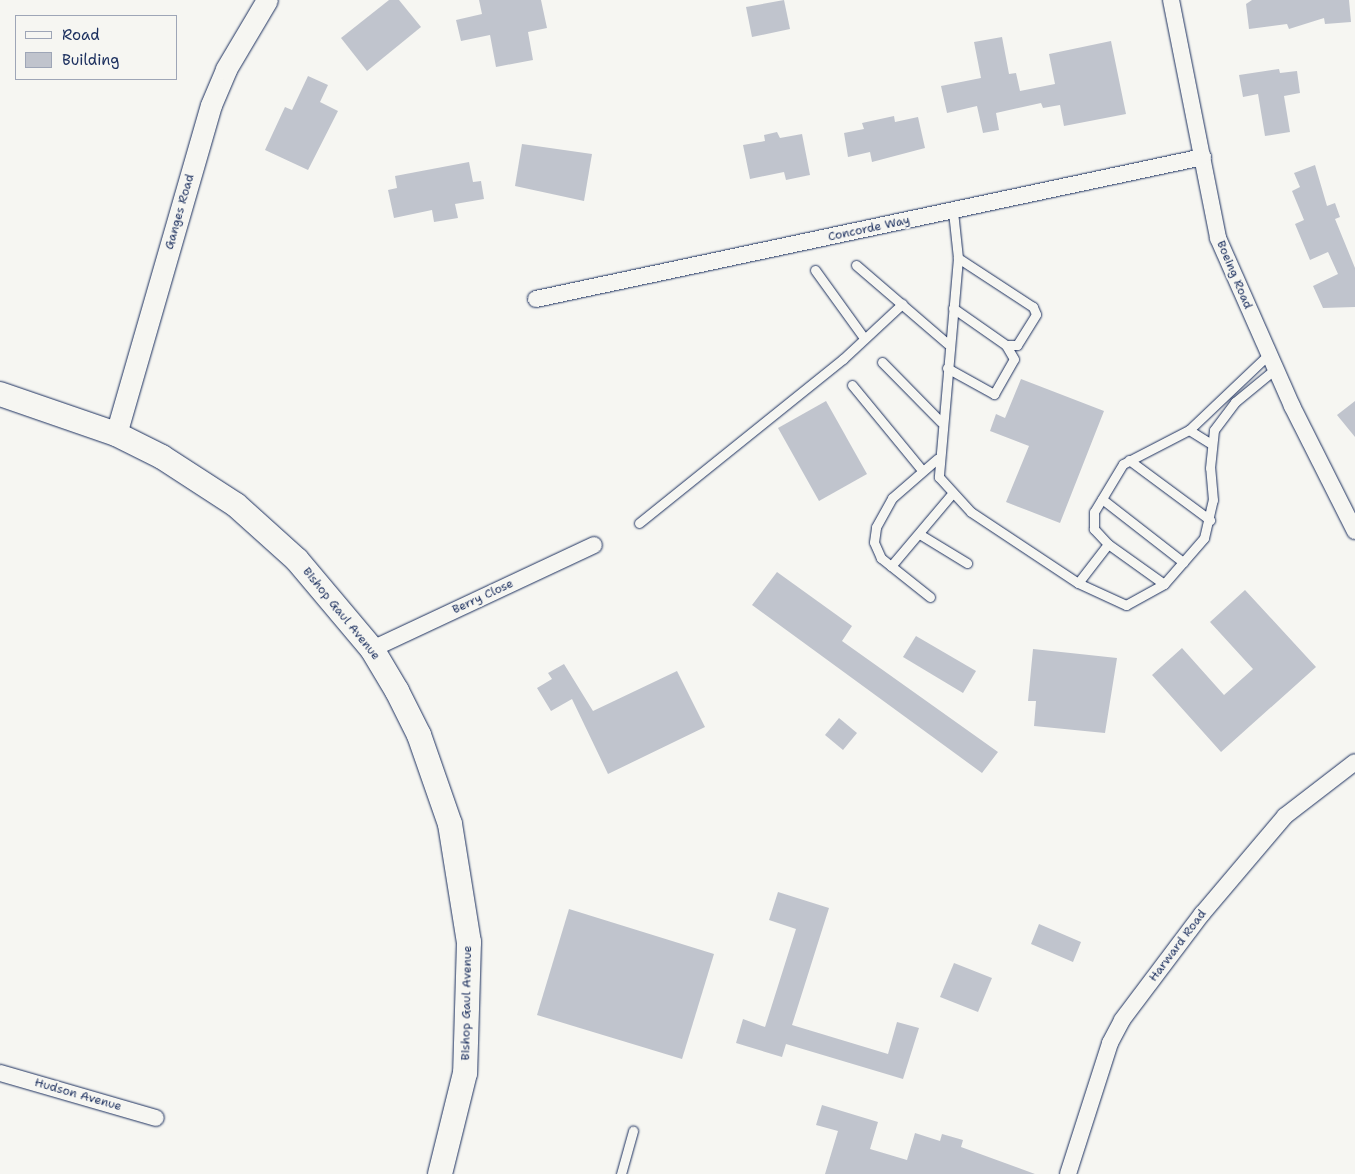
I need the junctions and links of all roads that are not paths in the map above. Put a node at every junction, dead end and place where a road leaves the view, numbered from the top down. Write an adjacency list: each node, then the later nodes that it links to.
1 (266, 0): 21 (street, Ganges Road)
2 (1171, 0): 3 (street, Boeing Road)
3 (1202, 157): 4 (street, Concorde Way); 14 (street, Boeing Road)
4 (953, 211): 5 (lane); 8 (street, Concorde Way)
5 (958, 258): 10 (lane); 13 (lane)
6 (856, 265): 9 (lane)
7 (815, 270): 11 (lane)
8 (536, 299)
9 (902, 304): 11 (lane); 12 (lane)
10 (953, 308): 12 (lane); 13 (lane)
11 (864, 338): 29 (lane)
12 (948, 344): 16 (lane)
13 (1006, 345): 16 (lane)
14 (1272, 361): 20 (lane); 22 (lane); 30 (street, Boeing Road)
15 (882, 362): 19 (lane)
16 (946, 368): 19 (lane)
17 (852, 385): 25 (lane)
18 (0, 394): 21 (main road, Bishop Gaul Avenue)
19 (941, 422): 23 (lane)
20 (1189, 430): 22 (lane); 24 (lane)
21 (116, 434): 40 (main road, Bishop Gaul Avenue)
22 (1211, 444): 28 (lane)
23 (937, 459): 25 (lane); 26 (lane)
24 (1129, 460): 27 (lane); 28 (lane)
25 (921, 469): 36 (lane)
26 (951, 495): 31 (lane); 37 (lane)
27 (1102, 499): 32 (lane); 34 (lane)
28 (1210, 520): 34 (lane)
29 (639, 523)
30 (1355, 532)
31 (920, 535): 35 (lane); 36 (lane)
32 (1108, 544): 37 (lane); 38 (lane)
33 (594, 545): 40 (street, Berry Close)
34 (1184, 562): 38 (lane)
35 (967, 563)
36 (891, 566): 39 (lane)
37 (1078, 583): 38 (lane)
38 (1164, 584)
39 (930, 597)
40 (372, 649): 45 (main road, Bishop Gaul Avenue)
41 (1355, 762): 47 (street, Harward Road)
42 (0, 1073): 43 (street, Hudson Avenue)
43 (156, 1118)
44 (633, 1131): 46 (lane)
45 (440, 1174)
46 (620, 1174)
47 (1068, 1174)

